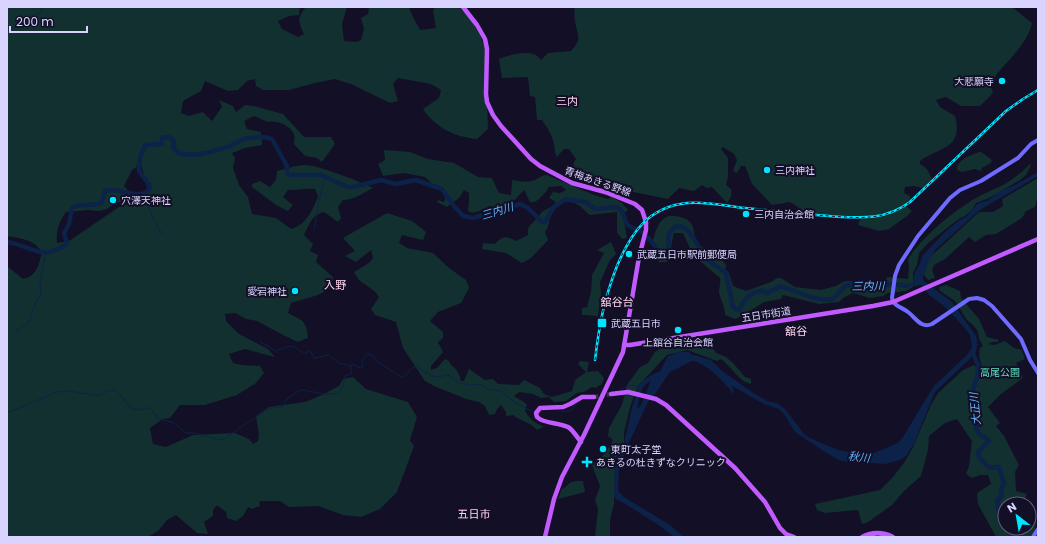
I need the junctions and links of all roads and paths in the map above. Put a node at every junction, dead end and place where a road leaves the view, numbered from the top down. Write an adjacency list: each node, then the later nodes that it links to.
1 (463, 7): 5 (main road, 青梅あきる野線)
2 (1038, 140): 4 (street)
3 (1038, 239): 4 (main road, 五日市街道)
4 (893, 302): 5 (main road, 五日市街道); 6 (street)
5 (624, 345): 9 (main road, 青梅あきる野線)
6 (1038, 373)
7 (611, 394): 11 (main road)
8 (594, 397): 9 (main road)
9 (581, 442): 10 (main road, 青梅あきる野線)
10 (545, 537)
11 (794, 537)
12 (862, 537): 13 (main road)
13 (893, 537)

